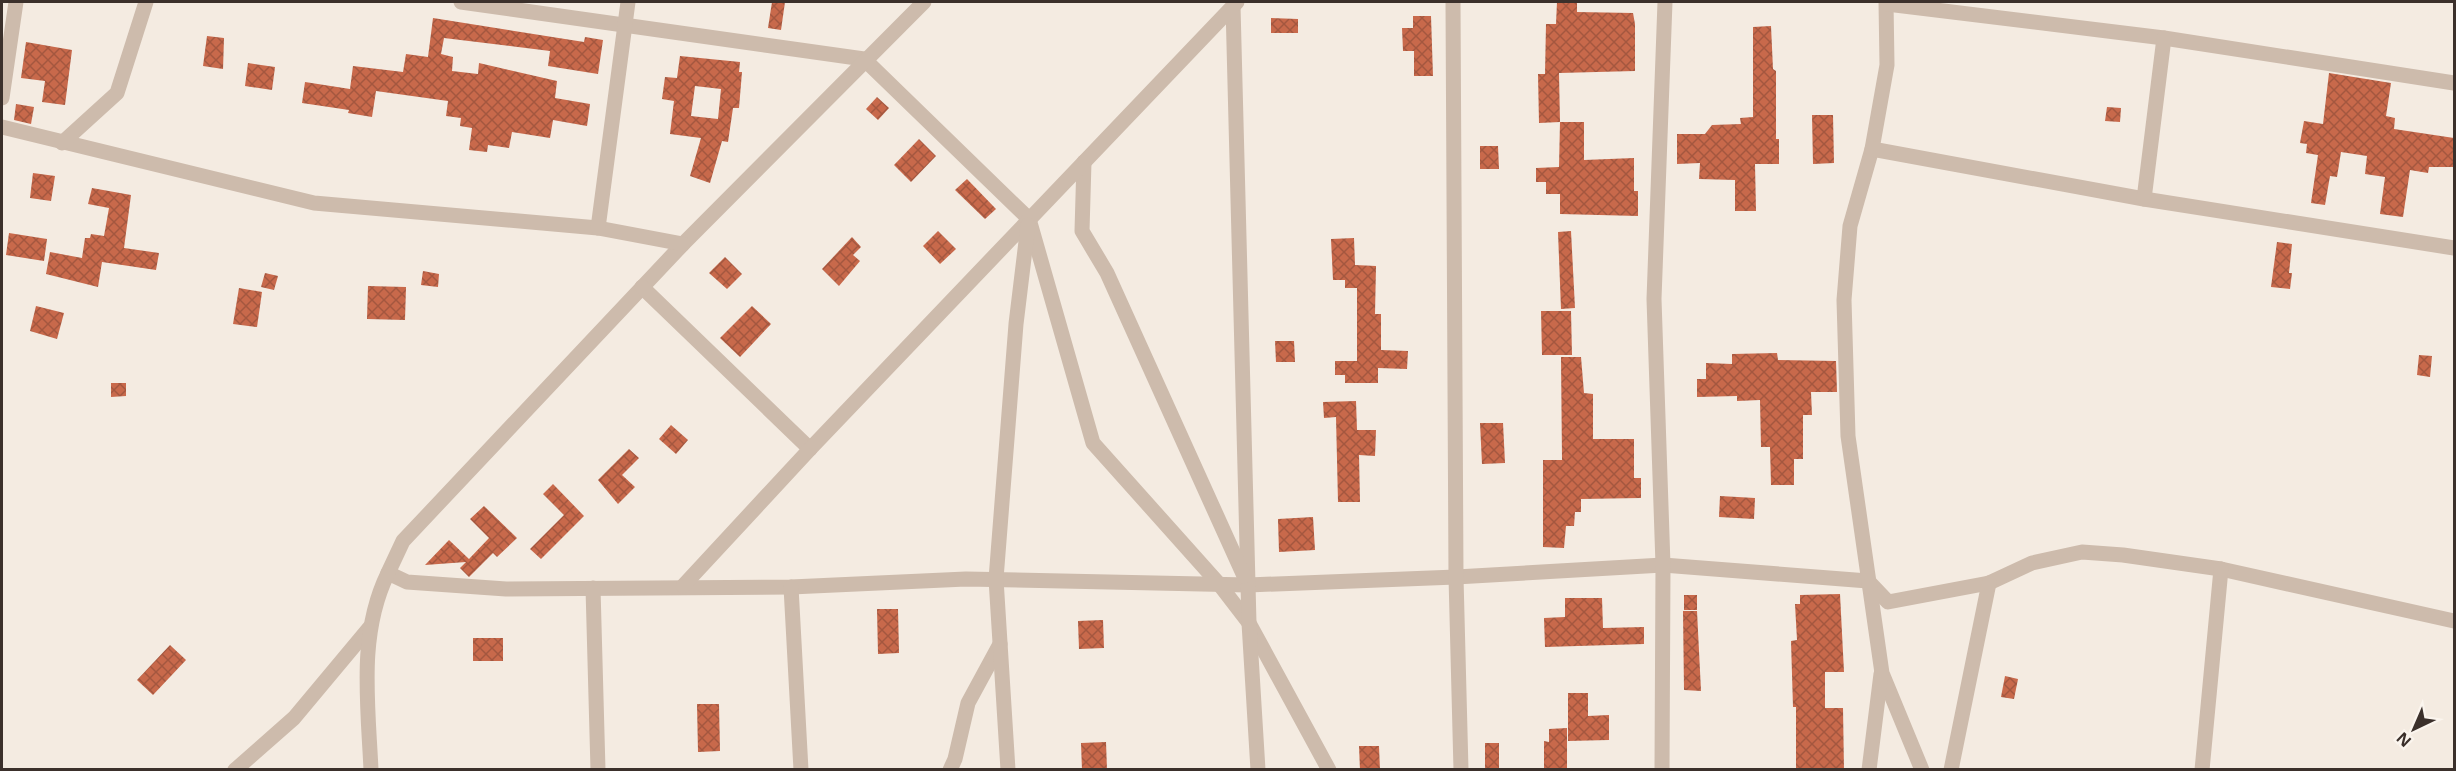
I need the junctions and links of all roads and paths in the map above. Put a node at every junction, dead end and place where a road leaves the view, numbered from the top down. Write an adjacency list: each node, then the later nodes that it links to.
1 (16, 2): 14 (street)
2 (146, 2): 16 (street)
3 (461, 2): 10 (street)
4 (628, 2): 10 (street)
5 (924, 2): 12 (street)
6 (1453, 2): 29 (street)
7 (1665, 2): 26 (street)
8 (1887, 3): 11 (street); 17 (street)
9 (1235, 4): 18 (street); 34 (street)
10 (625, 26): 12 (street); 21 (street)
11 (2164, 38): 13 (street); 19 (street)
12 (864, 59): 20 (street); 22 (street)
13 (2454, 83)
14 (2, 98)
15 (2, 127): 16 (street)
16 (62, 143): 21 (street)
17 (1872, 149): 19 (street); 31 (street)
18 (1084, 162): 20 (street); 34 (street)
19 (2144, 198): 23 (street)
20 (1029, 219): 25 (street); 30 (street); 32 (street)
21 (598, 228): 22 (street)
22 (683, 244): 24 (street)
23 (2454, 248)
24 (642, 287): 25 (street); 28 (street)
25 (810, 449): 35 (street)
26 (1664, 565): 29 (street); 31 (street); 52 (street)
27 (2221, 569): 33 (street); 38 (street); 56 (street)
28 (388, 573): 37 (street); 40 (street)
29 (1456, 577): 34 (street); 51 (street)
30 (996, 579): 32 (street); 36 (street); 41 (street)
31 (1868, 582): 33 (street); 42 (street)
32 (1219, 584): 34 (street); 39 (street)
33 (1989, 584): 55 (street)
34 (1248, 585): 39 (street)
35 (683, 586): 36 (street); 37 (street)
36 (791, 587): 46 (street)
37 (593, 588): 45 (street)
38 (2454, 621)
39 (1248, 623): 49 (street); 50 (street)
40 (370, 627): 43 (street); 44 (street)
41 (1000, 644): 47 (street); 48 (street)
42 (1882, 673): 53 (street); 54 (street)
43 (235, 770)
44 (371, 770)
45 (598, 770)
46 (801, 770)
47 (950, 770)
48 (1008, 770)
49 (1258, 770)
50 (1329, 770)
51 (1461, 770)
52 (1662, 770)
53 (1869, 770)
54 (1922, 770)
55 (1951, 770)
56 (2202, 770)

